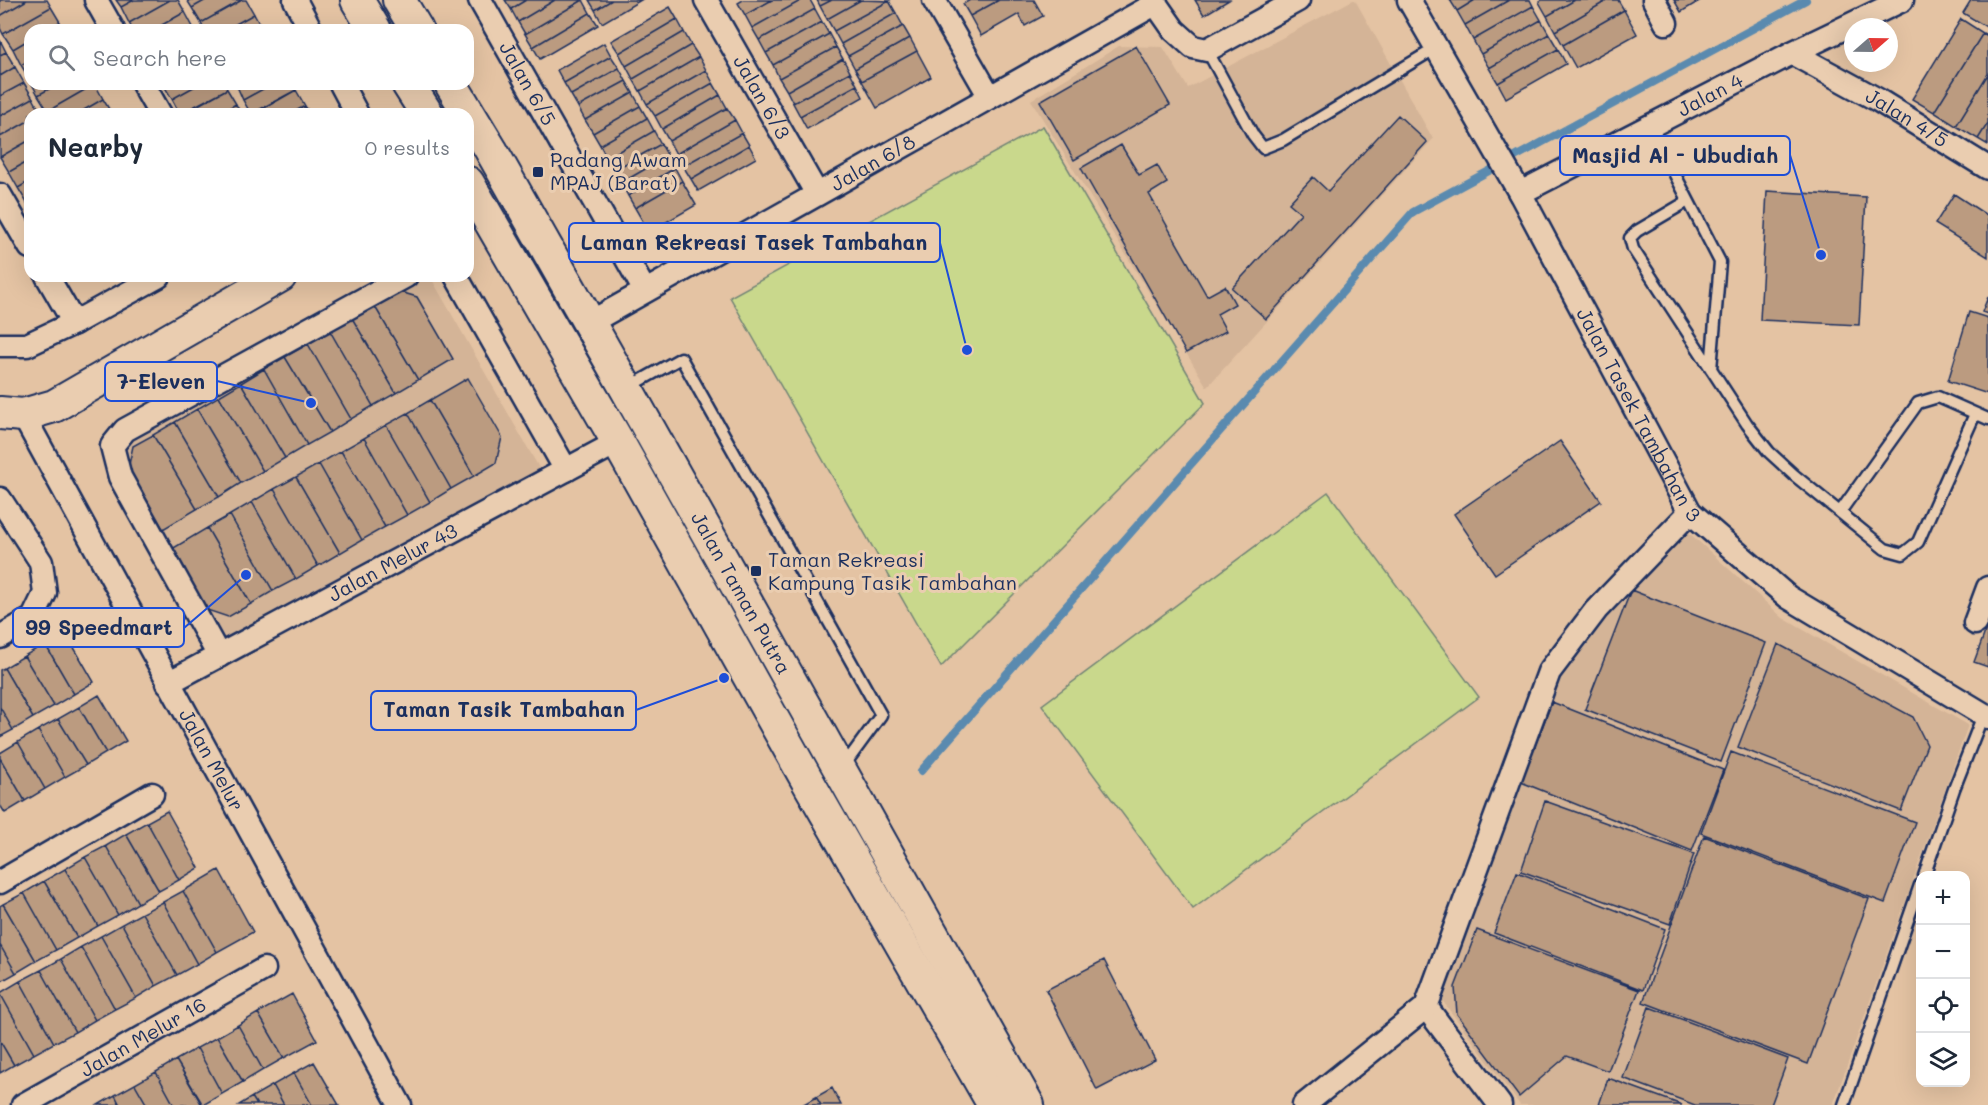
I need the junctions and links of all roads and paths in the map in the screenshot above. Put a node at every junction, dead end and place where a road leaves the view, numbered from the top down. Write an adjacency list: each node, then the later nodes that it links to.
1 (96, 0): 14 (street)
2 (295, 0): 15 (street)
3 (357, 0): 16 (street)
4 (399, 0): 17 (street)
5 (480, 0): 44 (street, Jalan 6/5)
6 (934, 0): 25 (street)
7 (1298, 0): 19 (street)
8 (1409, 0): 18 (street, Jalan Tasek Tambahan 3)
9 (1654, 0): 13 (street)
10 (1902, 0): 20 (street, Jalan 4)
11 (1154, 2): 19 (street); 25 (street, Jalan 6/8)
12 (715, 3): 35 (street, Jalan 6/3)
13 (1666, 23)
14 (110, 24)
15 (308, 24)
16 (371, 24)
17 (413, 24)
18 (1436, 48): 19 (lane); 33 (street, Jalan Tasek Tambahan 3)
19 (1208, 50)
20 (1792, 53): 30 (street, Jalan 4); 32 (street, Jalan 4/5)
21 (146, 90): 26 (street)
22 (344, 90): 27 (street)
23 (412, 90): 28 (street)
24 (453, 90): 29 (street, Jalan Taman Putra)
25 (990, 97): 35 (street, Jalan 6/8)
26 (157, 108)
27 (354, 108)
28 (423, 108)
29 (460, 108)
30 (1650, 126): 33 (street, Jalan 4); 37 (lane)
31 (479, 157): 46 (street, Jalan Taman Putra)
32 (1988, 168)
33 (1514, 183): 56 (street, Jalan Tasek Tambahan 3)
34 (474, 193): 53 (street, Jalan Taman Putra)
35 (817, 194): 44 (street, Jalan 6/8)
36 (0, 195): 38 (street)
37 (1688, 201): 48 (lane); 48 (lane)
38 (24, 237)
39 (50, 282): 45 (street)
40 (148, 282): 45 (street)
41 (260, 282): 50 (street)
42 (395, 282): 61 (street)
43 (459, 282): 54 (street)
44 (645, 291): 46 (street, Jalan 6/8)
45 (74, 323): 47 (street)
46 (589, 323): 49 (street, Jalan Taman Putra)
47 (0, 345)
48 (1711, 369): 57 (lane)
49 (626, 388): 64 (street, Jalan Taman Putra); 64 (lane)
50 (12, 414): 62 (street, Jalan Melur)
51 (1975, 414): 52 (lane); 57 (lane); 57 (lane)
52 (1988, 419)
53 (618, 442): 54 (street, Jalan Melur 43); 65 (street, Jalan Taman Putra)
54 (566, 470): 61 (street, Jalan Melur 43)
55 (0, 500): 60 (street)
56 (1690, 512): 63 (street, Jalan Tasek Tambahan 3); 71 (street)
57 (1840, 512)
58 (1988, 588): 59 (street)
59 (1975, 623)
60 (0, 637)
61 (219, 656): 62 (street, Jalan Melur 43)
62 (168, 683): 73 (street, Jalan Melur)
63 (1986, 716): 67 (lane)
64 (840, 771): 65 (street); 75 (street, Jalan Taman Putra)
65 (811, 787): 74 (street, Jalan Taman Putra)
66 (152, 794): 68 (street)
67 (1926, 871)
68 (0, 882)
69 (1916, 897): 78 (lane)
70 (264, 969): 72 (street, Jalan Melur 16)
71 (1426, 1006): 76 (street); 77 (street)
72 (24, 1105)
73 (400, 1105)
74 (994, 1105)
75 (1028, 1105)
76 (1304, 1105)
77 (1500, 1105)
78 (1844, 1105)

